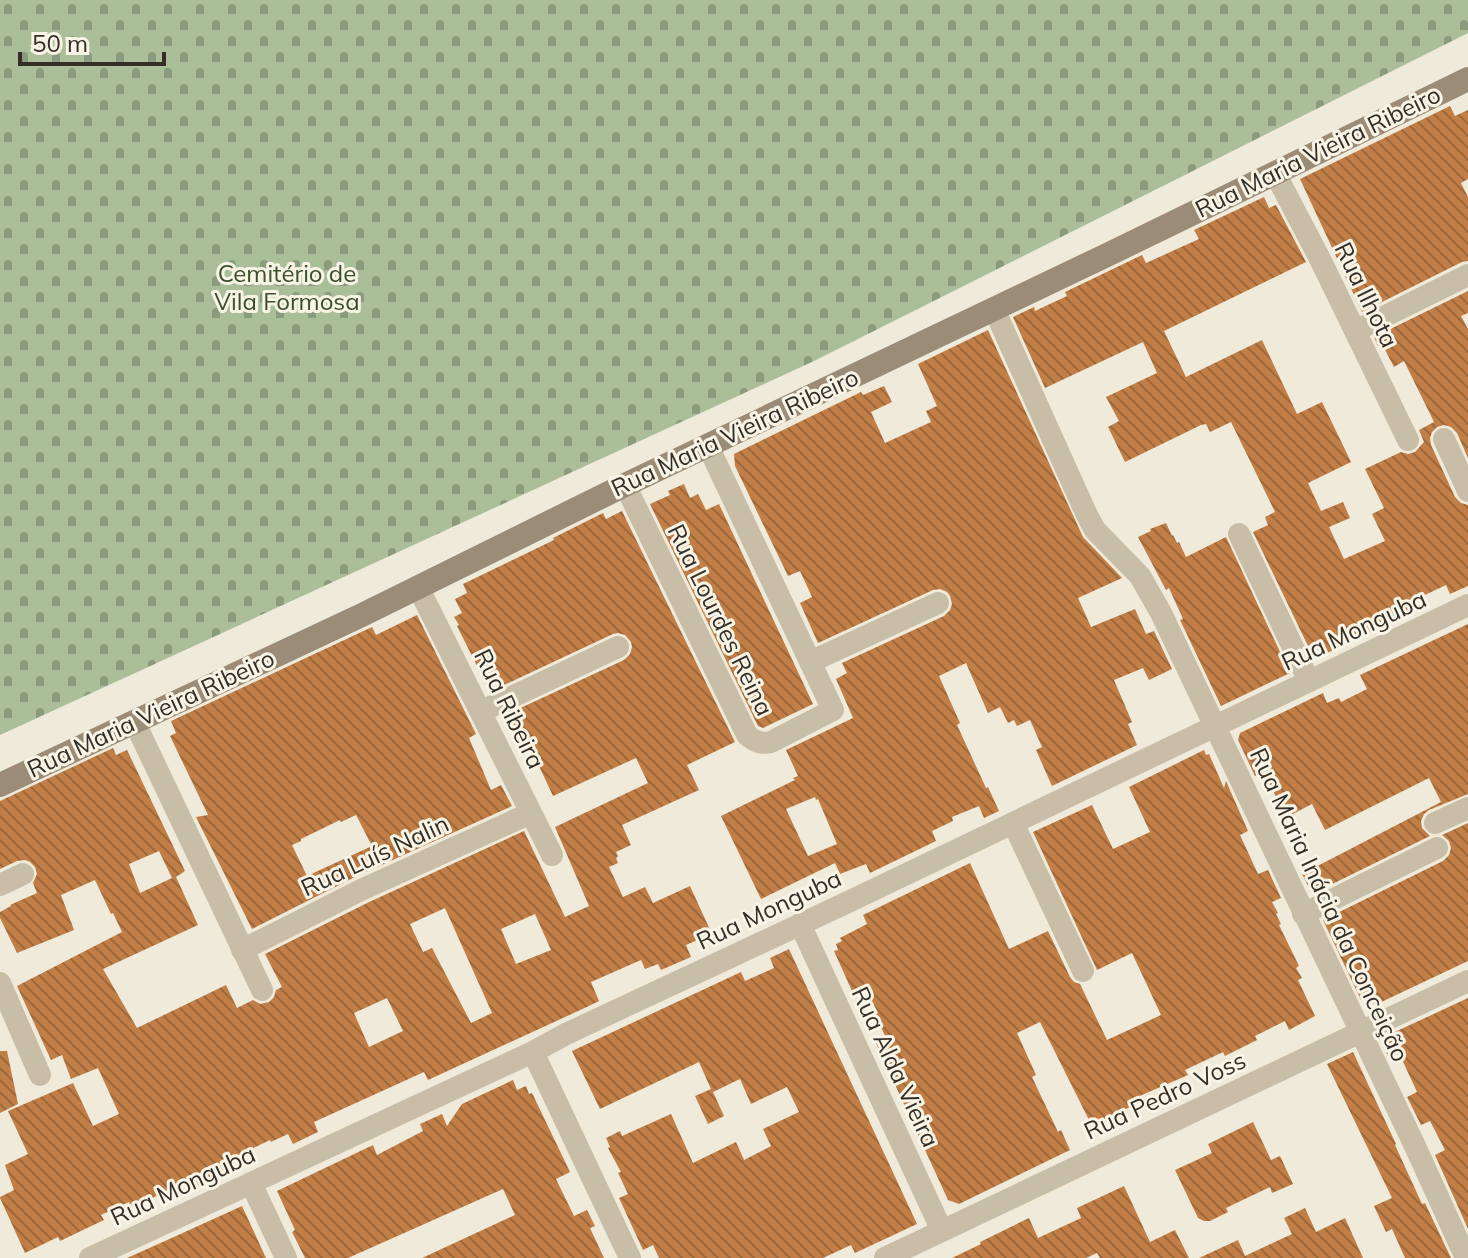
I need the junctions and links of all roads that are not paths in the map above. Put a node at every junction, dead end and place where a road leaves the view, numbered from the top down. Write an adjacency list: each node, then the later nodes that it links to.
1 (1468, 79): 2 (street, Rua Maria Vieira Ribeiro)
2 (1275, 173): 4 (street, Rua Maria Vieira Ribeiro); 5 (street, Rua Ilhota)
3 (1468, 275): 5 (street)
4 (994, 309): 8 (street, Rua Maria Vieira Ribeiro); 20 (street, Rua Maria Inácia da Conceição)
5 (1355, 331): 7 (street, Rua Ilhota)
6 (1444, 439): 10 (street)
7 (1408, 440)
8 (708, 446): 9 (street, Rua Maria Vieira Ribeiro); 16 (street)
9 (625, 485): 12 (street, Rua Maria Vieira Ribeiro); 16 (street, Rua Lourdes Reina)
10 (1468, 491)
11 (1239, 534): 17 (street)
12 (418, 587): 18 (street, Rua Ribeira); 19 (street, Rua Maria Vieira Ribeiro)
13 (938, 603): 16 (street)
14 (1468, 605): 17 (street, Rua Monguba)
15 (618, 647): 18 (street)
16 (810, 662)
17 (1309, 681): 20 (street, Rua Monguba)
18 (482, 711): 23 (street, Rua Ribeira)
19 (135, 723): 21 (street, Rua Maria Vieira Ribeiro); 32 (street)
20 (1215, 726): 24 (street, Rua Monguba); 30 (street, Rua Maria Inácia da Conceição)
21 (0, 785)
22 (1468, 808): 25 (street)
23 (531, 813): 27 (street, Rua Ribeira); 32 (street, Rua Luís Nalin)
24 (1013, 823): 31 (street, Rua Monguba); 33 (street)
25 (1435, 823)
26 (1437, 848): 30 (street)
27 (552, 855)
28 (23, 874): 29 (street)
29 (0, 885)
30 (1303, 914): 37 (street, Rua Maria Inácia da Conceição)
31 (800, 924): 38 (street, Rua Monguba); 41 (street, Rua Alda Vieira)
32 (242, 950): 36 (street)
33 (1083, 971)
34 (1468, 981): 37 (street, Rua Pedro Voss)
35 (0, 983): 39 (street)
36 (262, 990)
37 (1360, 1033): 41 (street, Rua Pedro Voss); 46 (street, Rua Maria Inácia da Conceição)
38 (533, 1052): 40 (street, Rua Monguba); 44 (street)
39 (40, 1075)
40 (251, 1183): 42 (street, Rua Monguba); 43 (street)
41 (942, 1231): 45 (street, Rua Pedro Voss)
42 (90, 1258)
43 (286, 1258)
44 (630, 1258)
45 (885, 1258)
46 (1466, 1258)

